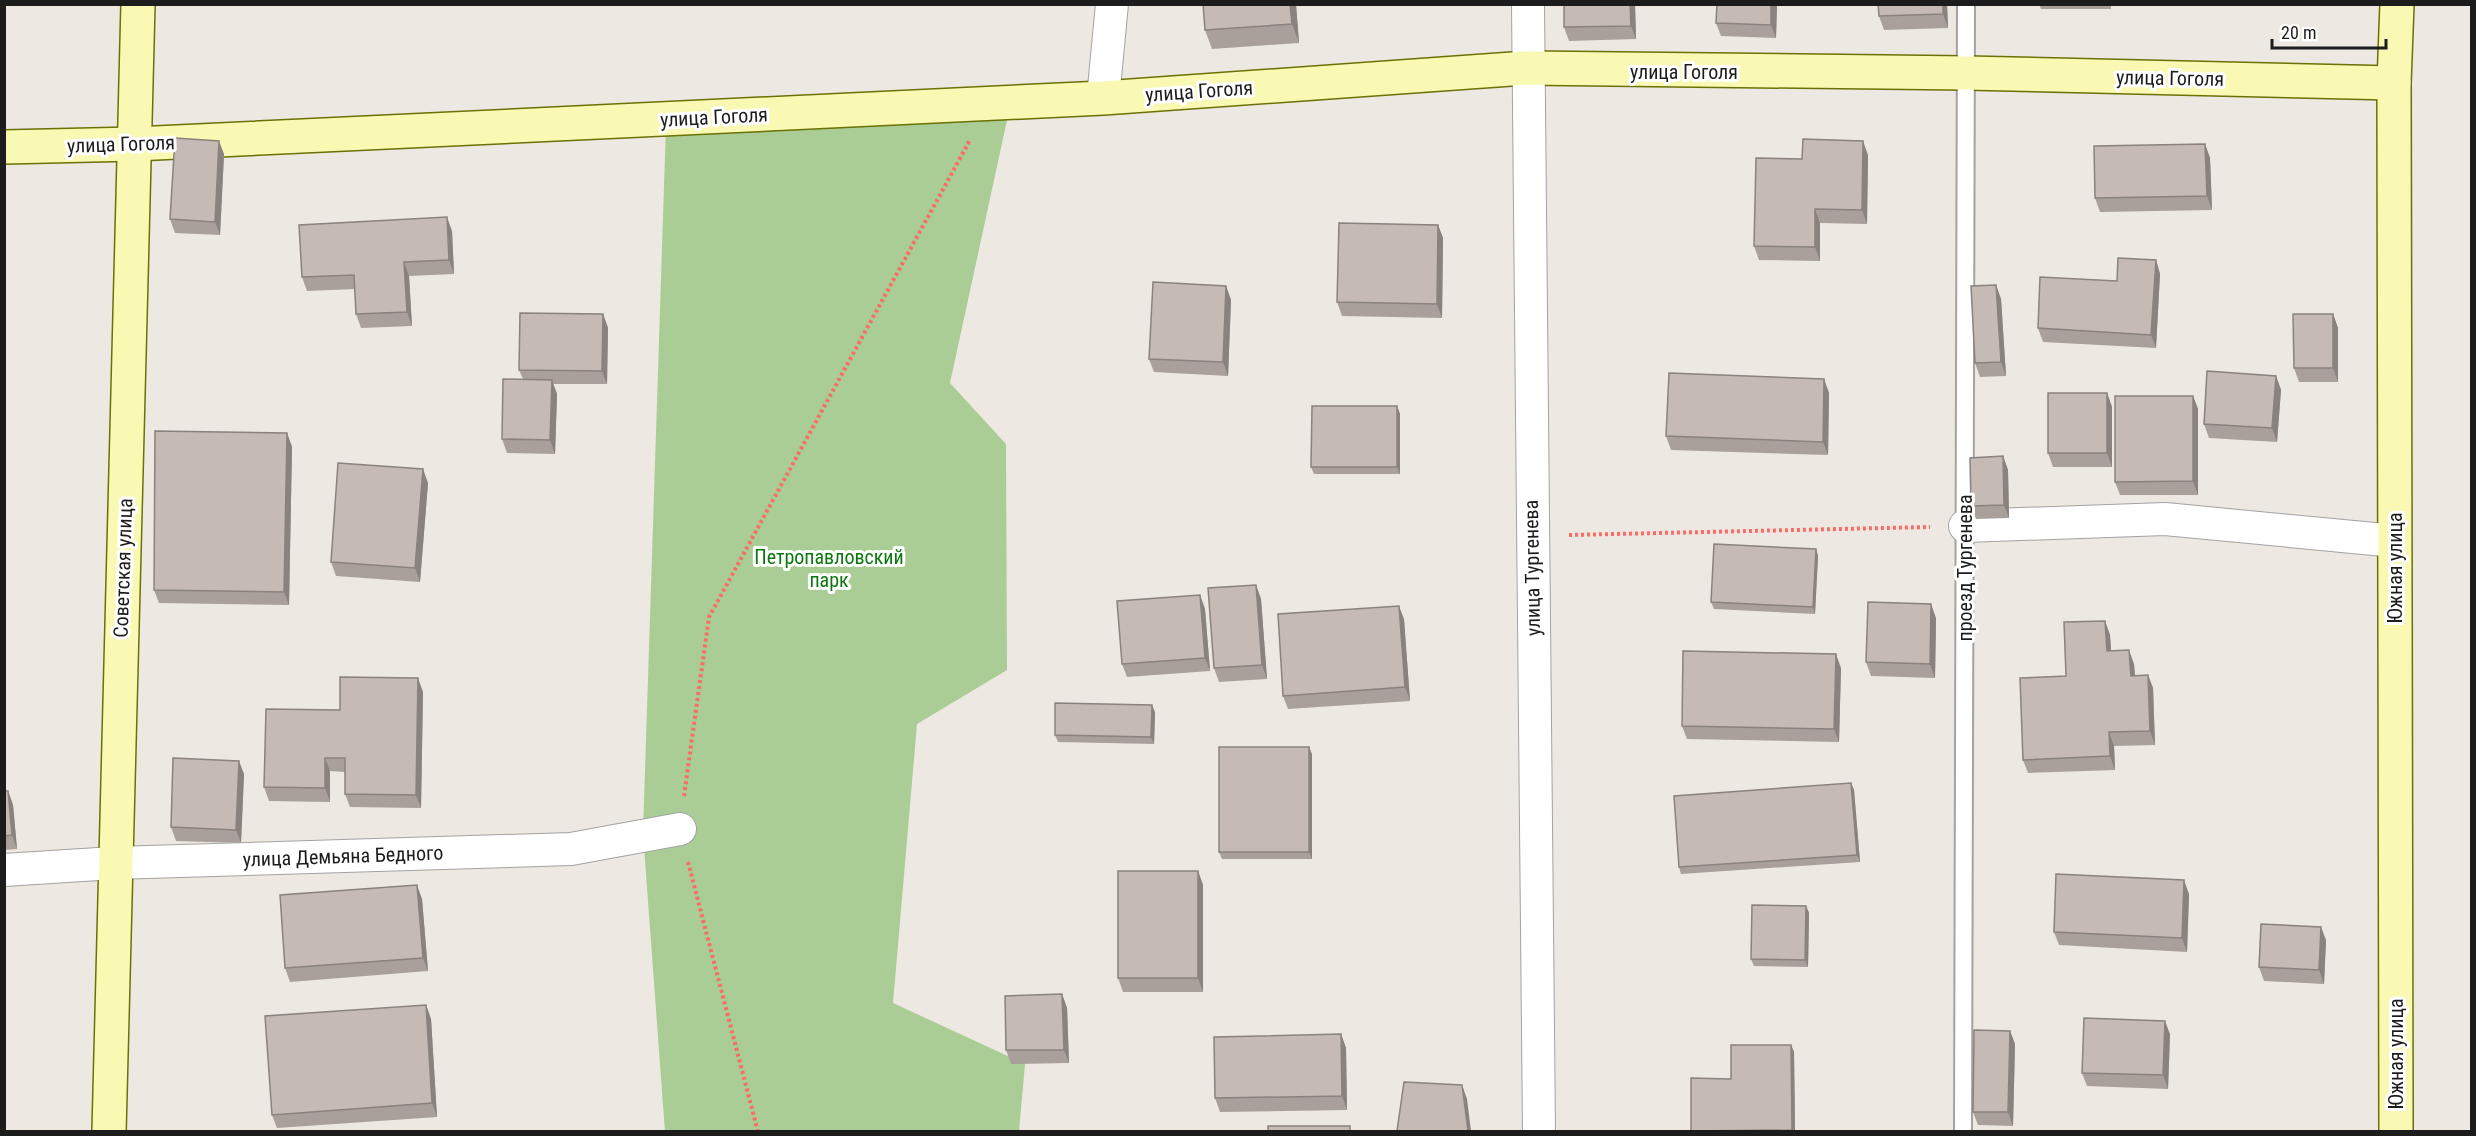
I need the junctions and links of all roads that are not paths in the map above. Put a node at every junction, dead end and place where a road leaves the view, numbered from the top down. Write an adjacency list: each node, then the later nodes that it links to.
1 (138, 4): 10 (street, Советская улица)
2 (1112, 4): 9 (street)
3 (1528, 4): 6 (street, улица Тургенева)
4 (1966, 4): 7 (lane, проезд Тургенева)
5 (2397, 4): 8 (street, Южная улица)
6 (1527, 68): 7 (street, улица Гоголя); 9 (street, улица Гоголя); 18 (street, улица Тургенева)
7 (1967, 73): 8 (street, улица Гоголя); 12 (lane, проезд Тургенева)
8 (2394, 83): 13 (street, Южная улица)
9 (1103, 98): 10 (street, улица Гоголя)
10 (135, 144): 11 (street, улица Гоголя); 15 (street, Советская улица)
11 (4, 147)
12 (1965, 526): 13 (street); 19 (lane, проезд Тургенева)
13 (2395, 541): 20 (street, Южная улица)
14 (680, 829): 15 (street, улица Демьяна Бедного)
15 (114, 863): 16 (street, улица Демьяна Бедного); 17 (street, Советская улица)
16 (4, 870)
17 (109, 1131)
18 (1539, 1131)
19 (1963, 1131)
20 (2396, 1131)

